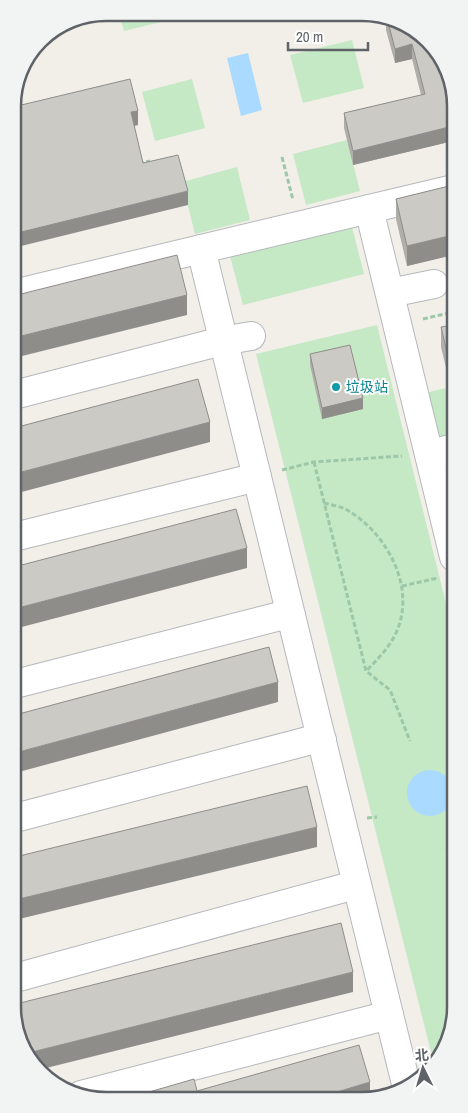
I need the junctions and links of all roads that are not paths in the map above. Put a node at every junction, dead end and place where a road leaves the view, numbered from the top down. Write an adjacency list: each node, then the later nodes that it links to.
1 (447, 190): 2 (street)
2 (369, 209): 3 (street); 6 (street)
3 (200, 249): 5 (street); 8 (street)
4 (434, 284): 6 (street)
5 (21, 292)
6 (390, 294): 10 (street)
7 (251, 336): 8 (street)
8 (223, 341): 9 (street); 11 (street)
9 (21, 393)
10 (441, 451): 12 (street)
11 (257, 477): 13 (street); 14 (street)
12 (447, 528)
13 (21, 535)
14 (291, 616): 15 (street); 16 (street)
15 (21, 682)
16 (322, 740): 17 (street); 18 (street)
17 (21, 816)
18 (357, 886): 19 (street); 20 (street)
19 (21, 977)
20 (389, 1015): 21 (street); 22 (street)
21 (405, 1079)
22 (97, 1091)

